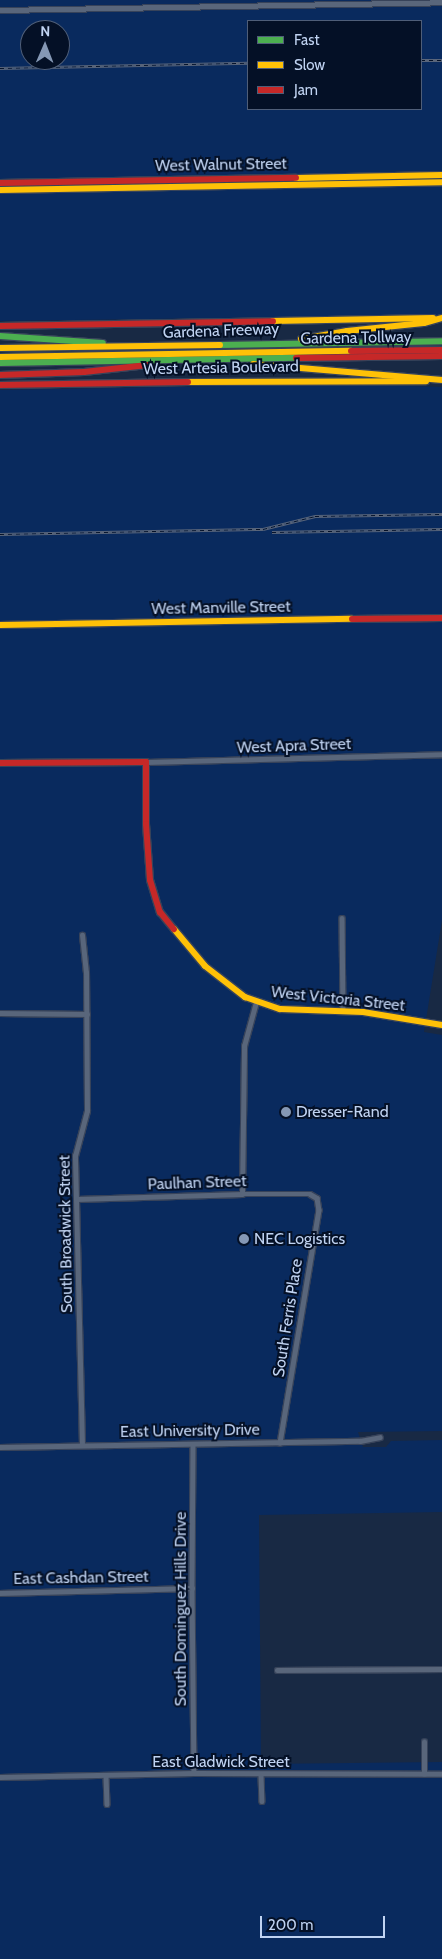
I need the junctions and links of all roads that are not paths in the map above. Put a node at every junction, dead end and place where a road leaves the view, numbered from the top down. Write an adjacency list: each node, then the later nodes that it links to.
1 (442, 2): 2 (street)
2 (0, 10)
3 (442, 175): 4 (main road, West Walnut Street)
4 (398, 179): 5 (main road, West Walnut Street); 7 (main road, West Walnut Street)
5 (442, 182)
6 (0, 183): 7 (main road, West Walnut Street)
7 (16, 186): 8 (main road, West Walnut Street)
8 (0, 190)
9 (442, 318): 10 (main road); 13 (main road)
10 (0, 326)
11 (0, 336): 14 (main road)
12 (442, 341): 13 (main road, Gardena Freeway)
13 (286, 343): 14 (main road, Gardena Freeway)
14 (175, 347): 15 (main road, Gardena Freeway)
15 (0, 348)
16 (442, 348): 17 (main road, Gardena Tollway); 19 (main road, Gardena Tollway)
17 (0, 353)
18 (442, 356): 21 (main road, Gardena Freeway)
19 (0, 357)
20 (177, 360): 21 (main road, Gardena Freeway); 22 (main road, Gardena Freeway); 23 (main road)
21 (211, 361): 24 (main road)
22 (0, 363)
23 (0, 375)
24 (442, 380): 25 (main road, West Artesia Boulevard)
25 (0, 385)
26 (442, 618): 27 (main road, West Manville Street)
27 (0, 625)
28 (442, 754): 29 (street, West Apra Street)
29 (146, 762): 30 (main road); 33 (main road, West Victoria Street)
30 (0, 763)
31 (342, 918): 34 (street)
32 (82, 935): 36 (street, South Broadwick Street)
33 (256, 1002): 34 (main road, West Victoria Street); 38 (street)
34 (343, 1011): 37 (main road, West Victoria Street)
35 (0, 1013): 36 (street)
36 (87, 1014): 40 (street, South Broadwick Street)
37 (442, 1025)
38 (242, 1194): 39 (street, Paulhan Street); 40 (street, Paulhan Street)
39 (317, 1198): 42 (street, South Ferris Place)
40 (77, 1199): 44 (street, South Broadwick Street)
41 (380, 1437): 42 (street, East University Drive)
42 (280, 1443): 43 (street, East University Drive)
43 (193, 1444): 44 (street, East University Drive); 46 (street, South Dominguez Hills Drive)
44 (82, 1445): 45 (street, East University Drive)
45 (0, 1447)
46 (192, 1588): 47 (street, East Cashdan Street); 51 (street, South Dominguez Hills Drive)
47 (0, 1593)
48 (442, 1669): 49 (street)
49 (277, 1670)
50 (424, 1742): 52 (street)
51 (194, 1773): 54 (street, East Gladwick Street); 55 (street, East Gladwick Street)
52 (424, 1774): 53 (street, East Gladwick Street); 54 (street, East Gladwick Street)
53 (442, 1774)
54 (261, 1775): 57 (street)
55 (106, 1776): 56 (street, East Gladwick Street); 58 (street)
56 (0, 1777)
57 (262, 1801)
58 (107, 1804)

